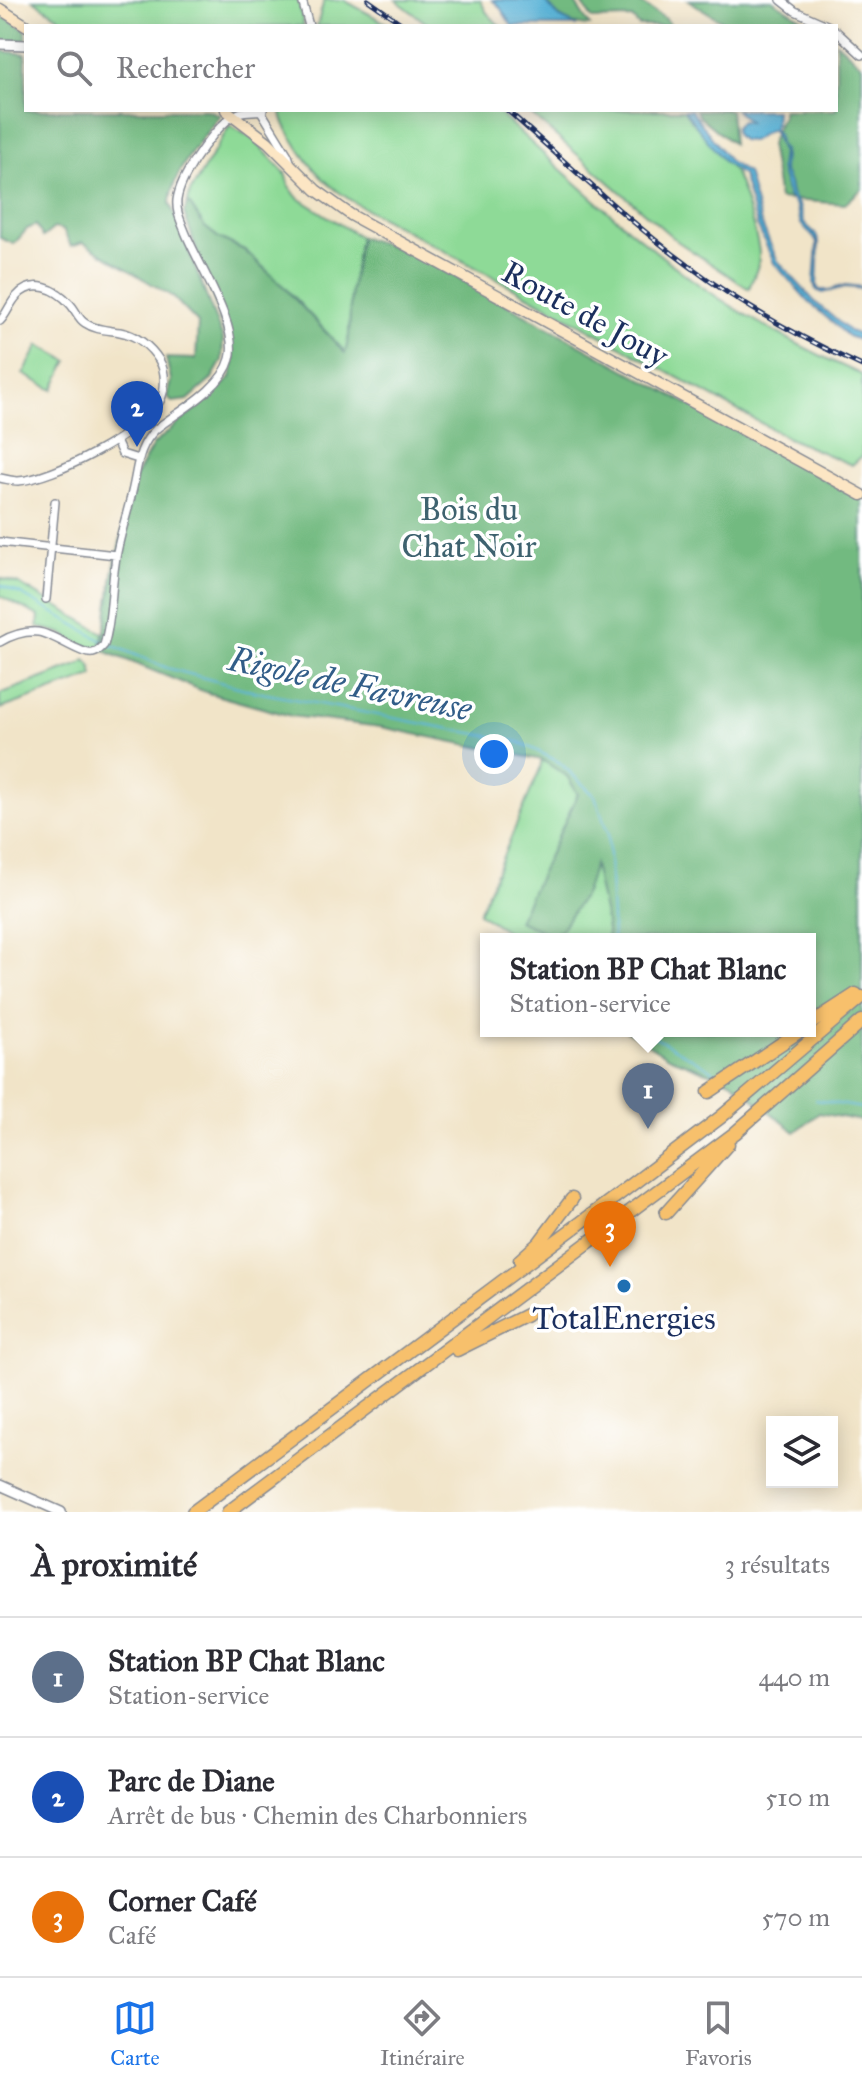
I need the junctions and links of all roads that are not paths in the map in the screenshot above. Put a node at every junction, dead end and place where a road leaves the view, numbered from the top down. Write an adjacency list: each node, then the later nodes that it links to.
1 (302, 0): 5 (street)
2 (781, 0): 6 (street)
3 (0, 9): 4 (main road)
4 (24, 24)
5 (308, 24)
6 (824, 24)
7 (838, 33): 10 (street)
8 (0, 44): 9 (street)
9 (24, 45)
10 (862, 55)
11 (263, 112): 13 (street, Route de Jouy)
12 (230, 113): 13 (main road, Route de Jouy); 16 (street)
13 (292, 166): 18 (main road, Route de Jouy)
14 (0, 321): 15 (street)
15 (116, 441): 16 (street); 17 (street)
16 (138, 459): 22 (street)
17 (0, 478)
18 (862, 495)
19 (55, 502): 21 (street)
20 (0, 542): 21 (street)
21 (52, 547): 22 (street); 23 (street)
22 (116, 555): 24 (street)
23 (46, 599)
24 (0, 642)
25 (862, 990): 27 (highway)
26 (862, 997): 29 (highway)
27 (816, 1020)
28 (862, 1021): 33 (highway)
29 (816, 1036)
30 (791, 1037): 32 (highway)
31 (815, 1037): 36 (highway)
32 (709, 1092)
33 (735, 1133): 35 (highway); 38 (highway)
34 (572, 1199): 36 (highway)
35 (666, 1213)
36 (516, 1271): 40 (highway)
37 (527, 1315): 38 (highway)
38 (439, 1356): 43 (highway)
39 (0, 1485): 41 (street)
40 (196, 1510): 42 (highway)
41 (61, 1512)
42 (180, 1512)
43 (228, 1512)

